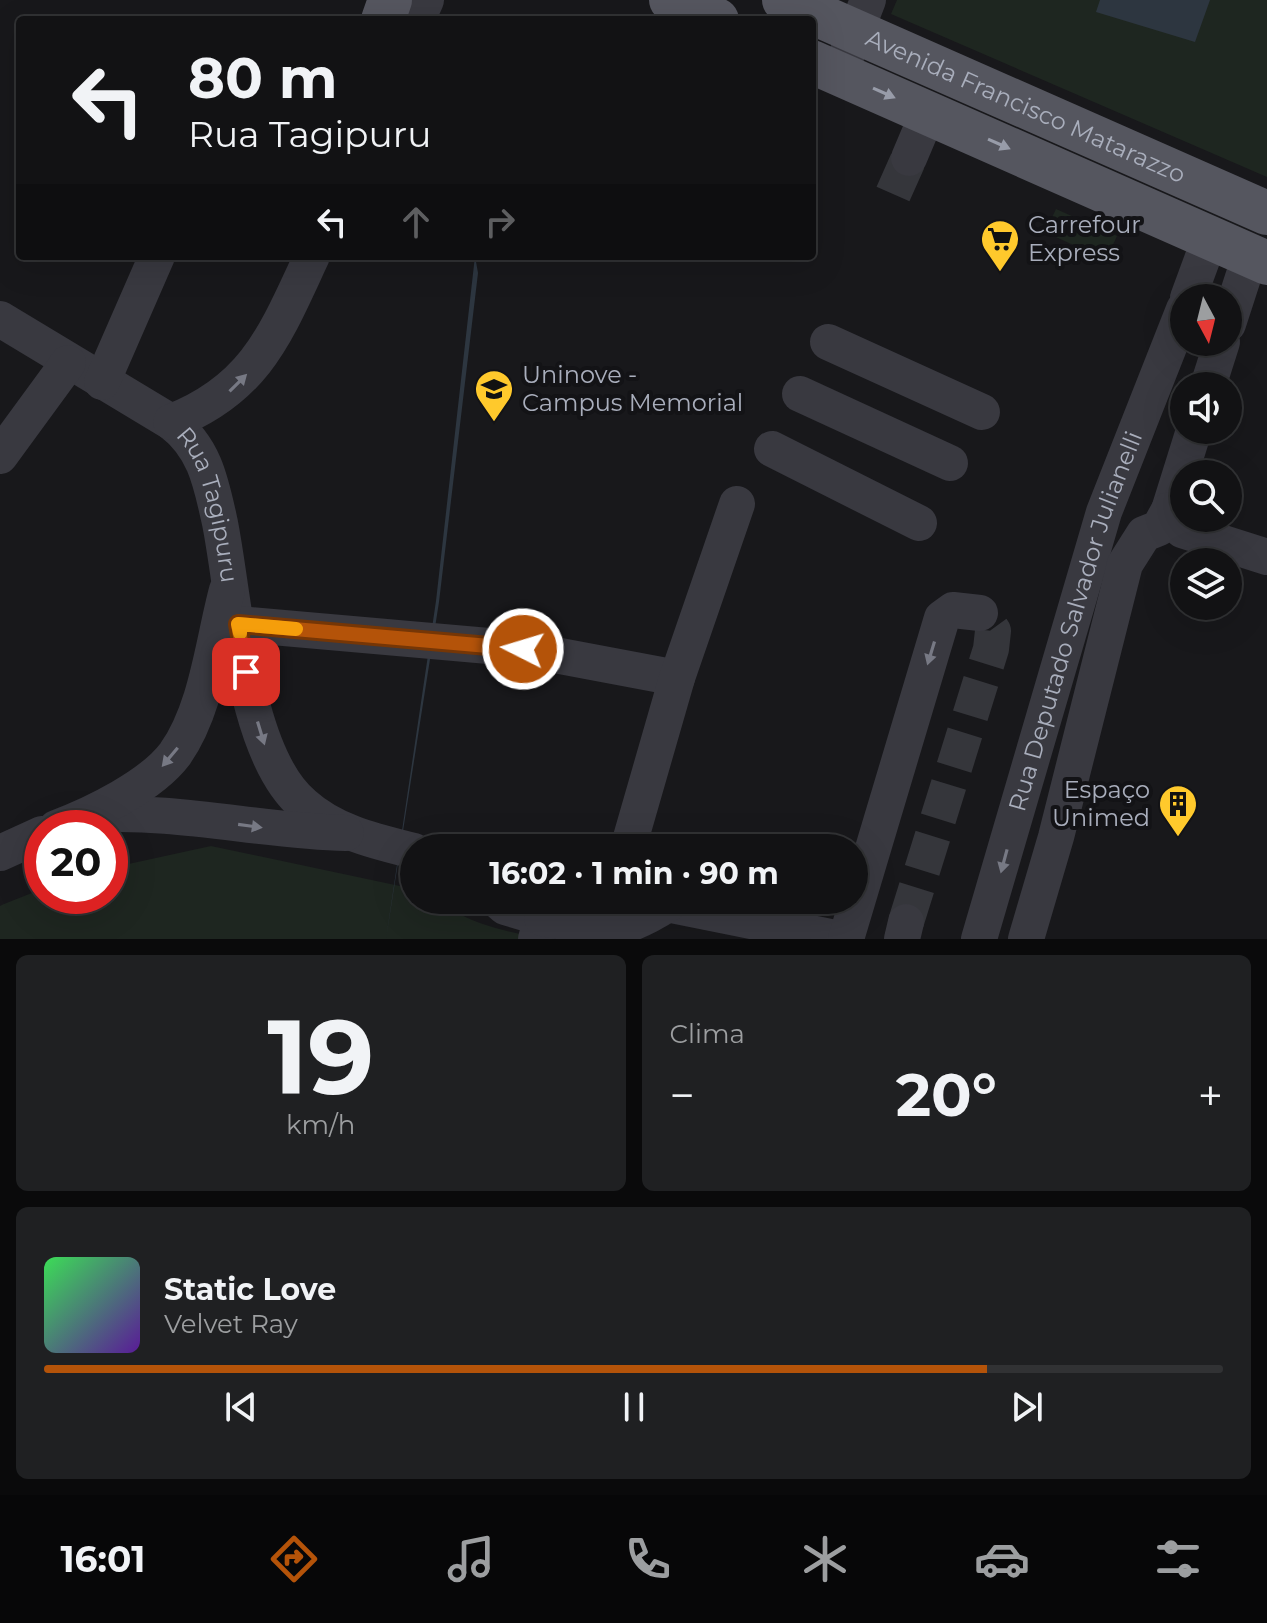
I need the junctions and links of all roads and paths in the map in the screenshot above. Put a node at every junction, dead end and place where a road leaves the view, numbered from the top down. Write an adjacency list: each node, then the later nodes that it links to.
1 (671, 0): 3 (main road)
2 (784, 0): 4 (main road, Avenida Francisco Matarazzo)
3 (708, 16)
4 (862, 16): 5 (street); 8 (main road, Avenida Francisco Matarazzo)
5 (826, 68): 6 (main road, Avenida Francisco Matarazzo, one-way to 6)
6 (928, 113): 7 (street); 9 (main road, Avenida Francisco Matarazzo, one-way to 9)
7 (909, 158)
8 (1267, 213)
9 (1210, 238): 12 (main road, Avenida Francisco Matarazzo); 13 (street)
10 (155, 260): 19 (street)
11 (310, 260): 24 (street, one-way to 11)
12 (1259, 260): 14 (street)
13 (1193, 284)
14 (1242, 295)
15 (0, 319): 18 (street, Rua Tagipuru)
16 (828, 342): 22 (street)
17 (1170, 346): 21 (street, Rua Deputado Salvador Julianelli)
18 (68, 363): 19 (street, Rua Tagipuru); 27 (street)
19 (102, 382): 24 (street, Rua Tagipuru)
20 (800, 394): 28 (street)
21 (1147, 406): 23 (street); 51 (street, Rua Deputado Salvador Julianelli, one-way to 51)
22 (982, 412)
23 (1170, 415)
24 (171, 422): 33 (street, Rua Tagipuru)
25 (1190, 444): 30 (street)
26 (772, 449): 31 (street)
27 (0, 456)
28 (950, 463)
29 (737, 504): 36 (street)
30 (1169, 510): 32 (street); 52 (street)
31 (919, 523)
32 (1267, 557)
33 (230, 579): 35 (street, Rua Tagipuru); 37 (street, one-way to 37)
34 (980, 613): 50 (street, one-way to 50)
35 (238, 624): 36 (street); 39 (street, Rua Tagipuru, one-way to 39)
36 (677, 678): 40 (street)
37 (93, 810)
38 (128, 817): 39 (street, one-way to 39)
39 (351, 833): 42 (street, Rua Tagipuru)
40 (632, 834)
41 (24, 842): 43 (street)
42 (400, 847)
43 (0, 853)
44 (516, 914): 48 (street)
45 (644, 914): 48 (street)
46 (724, 914): 47 (street)
47 (758, 920): 49 (street)
48 (539, 928)
49 (840, 939)
50 (846, 939)
51 (979, 939)
52 (1026, 939)

